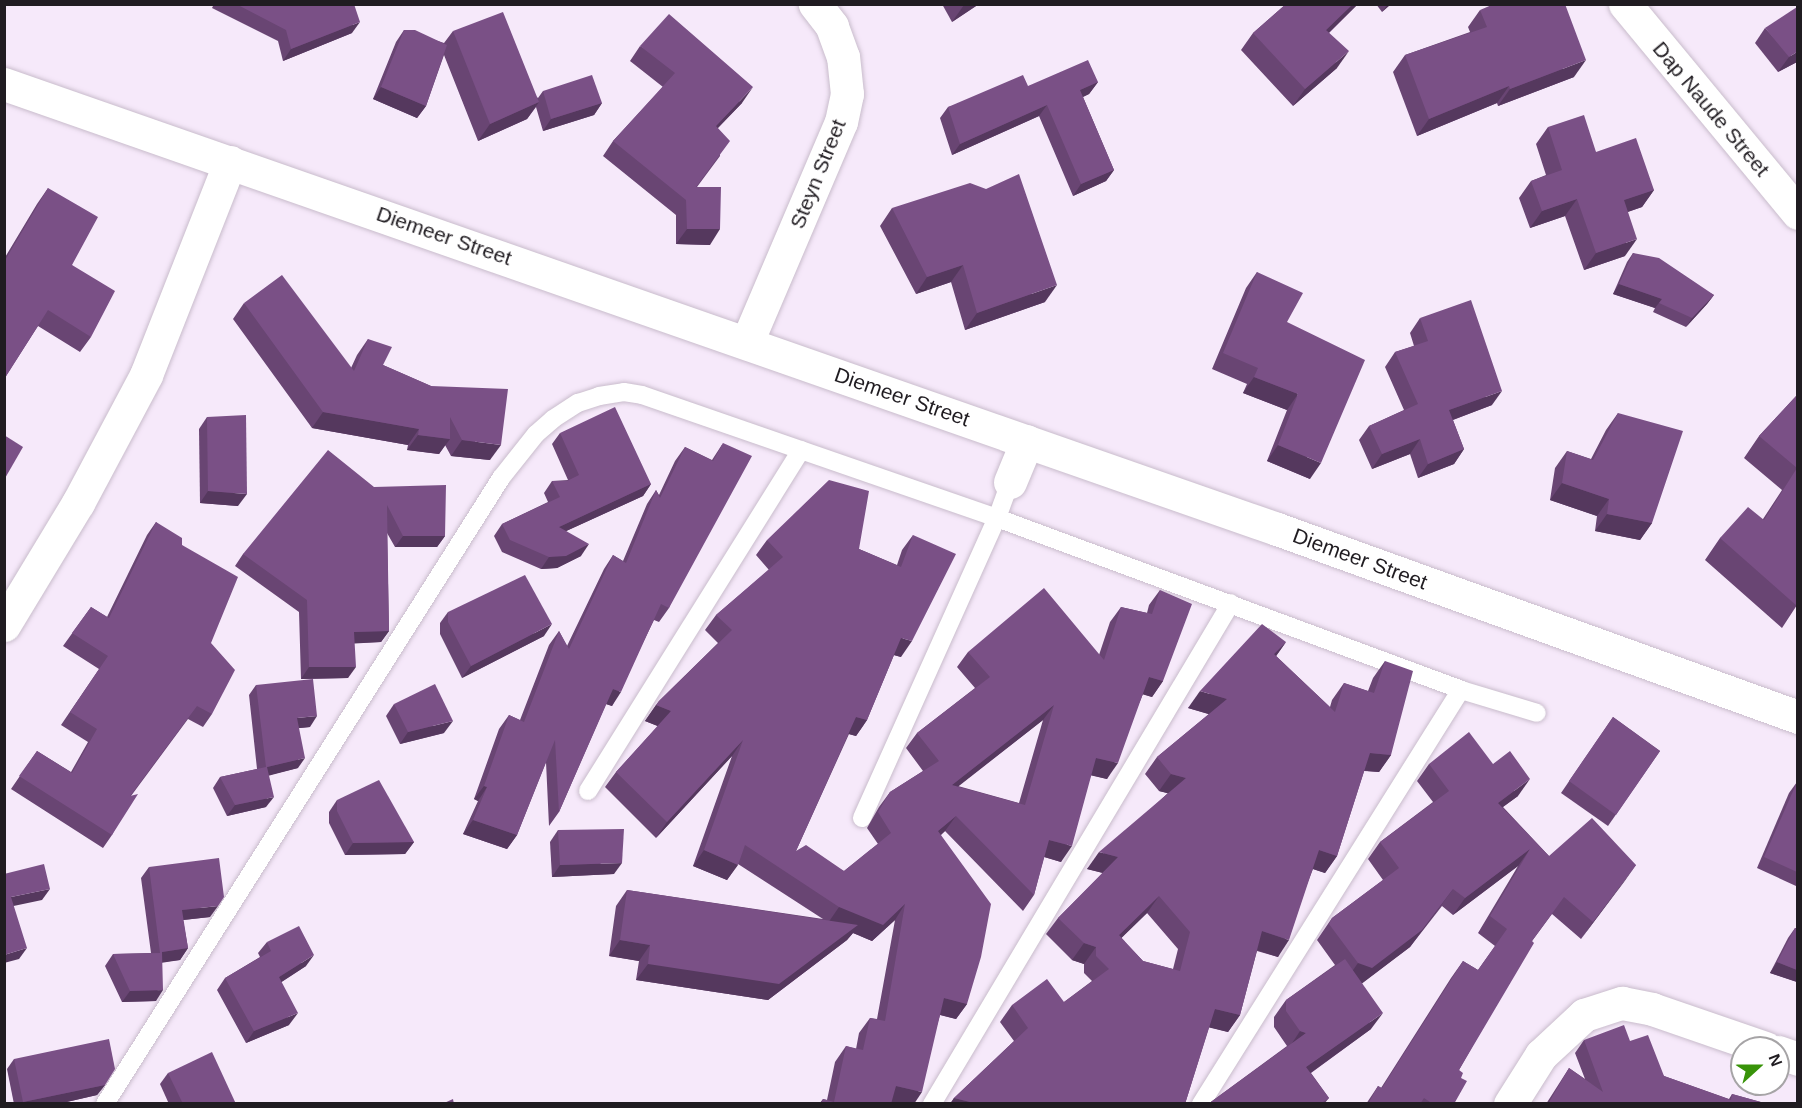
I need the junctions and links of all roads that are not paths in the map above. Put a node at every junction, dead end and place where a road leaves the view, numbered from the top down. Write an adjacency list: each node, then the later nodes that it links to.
1 (815, 4): 6 (street, Steyn Street)
2 (1625, 4): 5 (street, Dap Naude Street)
3 (4, 84): 4 (street, Diemeer Street)
4 (230, 162): 6 (street, Diemeer Street); 12 (street)
5 (1797, 213)
6 (747, 342): 7 (street, Diemeer Street)
7 (1027, 441): 9 (street); 15 (street, Diemeer Street)
8 (801, 450): 10 (lane); 16 (lane); 19 (lane)
9 (1010, 482): 10 (lane)
10 (997, 518): 11 (lane); 17 (lane)
11 (1231, 603): 13 (lane); 20 (lane)
12 (4, 625)
13 (1461, 690): 14 (lane); 21 (lane)
14 (1537, 713)
15 (1797, 717)
16 (588, 791)
17 (862, 818)
18 (1730, 1036): 22 (street)
19 (105, 1104)
20 (932, 1104)
21 (1201, 1104)
22 (1510, 1104)

